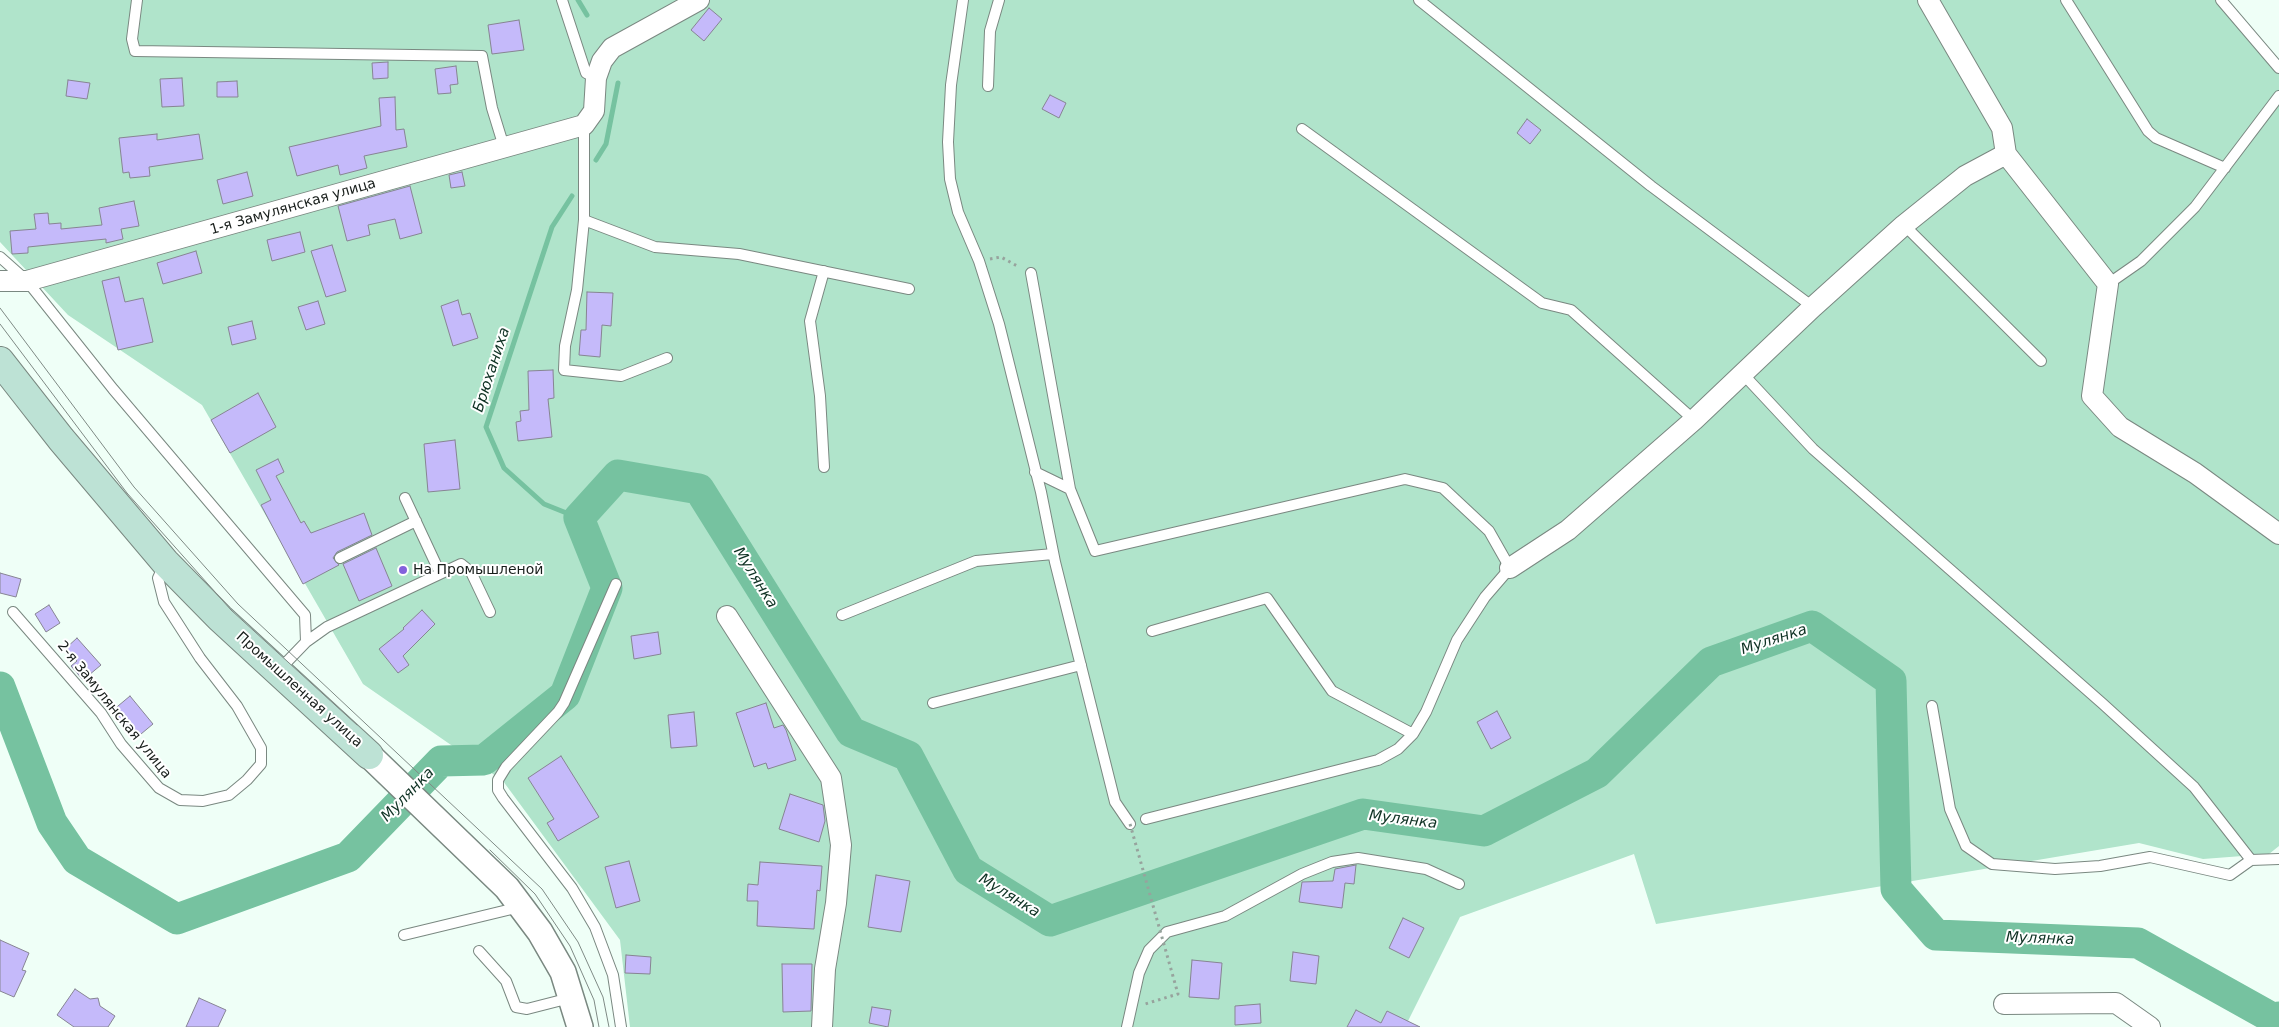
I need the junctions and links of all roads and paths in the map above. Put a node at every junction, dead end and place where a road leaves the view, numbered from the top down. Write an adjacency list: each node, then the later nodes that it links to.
1 (137, 0): 16 (lane)
2 (562, 0): 11 (lane)
3 (963, 0): 22 (lane)
4 (999, 0): 12 (lane)
5 (1419, 0): 29 (lane)
6 (1928, 0): 17 (street)
7 (2066, 0): 18 (lane)
8 (2221, 0): 10 (lane)
9 (697, 1): 11 (street)
10 (2279, 68)
11 (596, 78): 14 (street)
12 (988, 86)
13 (2279, 96): 18 (lane)
14 (584, 125): 16 (street, 1-я Замулянская улица); 19 (lane)
15 (1302, 129): 34 (lane)
16 (504, 147): 26 (street, 1-я Замулянская улица)
17 (2006, 154): 20 (street); 27 (street)
18 (2225, 168): 27 (lane)
19 (584, 220): 23 (lane); 30 (lane)
20 (1904, 225): 29 (street); 32 (lane)
21 (0, 257): 26 (lane)
22 (979, 261): 24 (path); 36 (lane)
23 (824, 271): 28 (lane); 35 (lane)
24 (1031, 273): 37 (lane)
25 (0, 281): 26 (street, 1-я Замулянская улица)
26 (27, 281): 52 (lane)
27 (2108, 284): 40 (street)
28 (909, 289)
29 (1813, 307): 33 (street)
30 (667, 358)
31 (0, 361): 43 (main road, Промышленная улица)
32 (2041, 361)
33 (1743, 374): 34 (street); 62 (lane)
34 (1694, 420): 44 (street)
35 (824, 467)
36 (1034, 472): 37 (lane); 41 (lane)
37 (1070, 488): 44 (lane)
38 (405, 498): 39 (lane)
39 (416, 521): 42 (lane); 45 (lane)
40 (2279, 534)
41 (1053, 554): 49 (lane); 53 (lane)
42 (340, 558)
43 (165, 562): 47 (lane, 2-я Замулянская улица); 54 (main road, Промышленная улица)
44 (1510, 568): 57 (lane)
45 (440, 573): 48 (lane); 52 (lane)
46 (616, 584): 71 (lane)
47 (13, 612)
48 (490, 612)
49 (842, 615)
50 (727, 616): 72 (street)
51 (1152, 631): 57 (lane)
52 (306, 642): 54 (lane)
53 (1081, 665): 55 (lane); 60 (lane)
54 (278, 672): 58 (main road, Промышленная улица)
55 (933, 703)
56 (1932, 706): 62 (lane)
57 (1413, 734): 59 (lane)
58 (369, 755): 64 (street, Промышленная улица)
59 (1146, 819)
60 (1130, 824): 68 (path, bridge)
61 (2279, 859): 62 (lane)
62 (2252, 860)
63 (1459, 884): 73 (lane)
64 (521, 907): 65 (lane); 67 (street, Промышленная улица)
65 (404, 935)
66 (479, 951): 67 (lane)
67 (571, 998): 70 (street, Промышленная улица)
68 (1145, 1004)
69 (2004, 1004): 74 (street)
70 (580, 1027)
71 (621, 1027)
72 (822, 1027)
73 (1127, 1027)
74 (2150, 1027)

